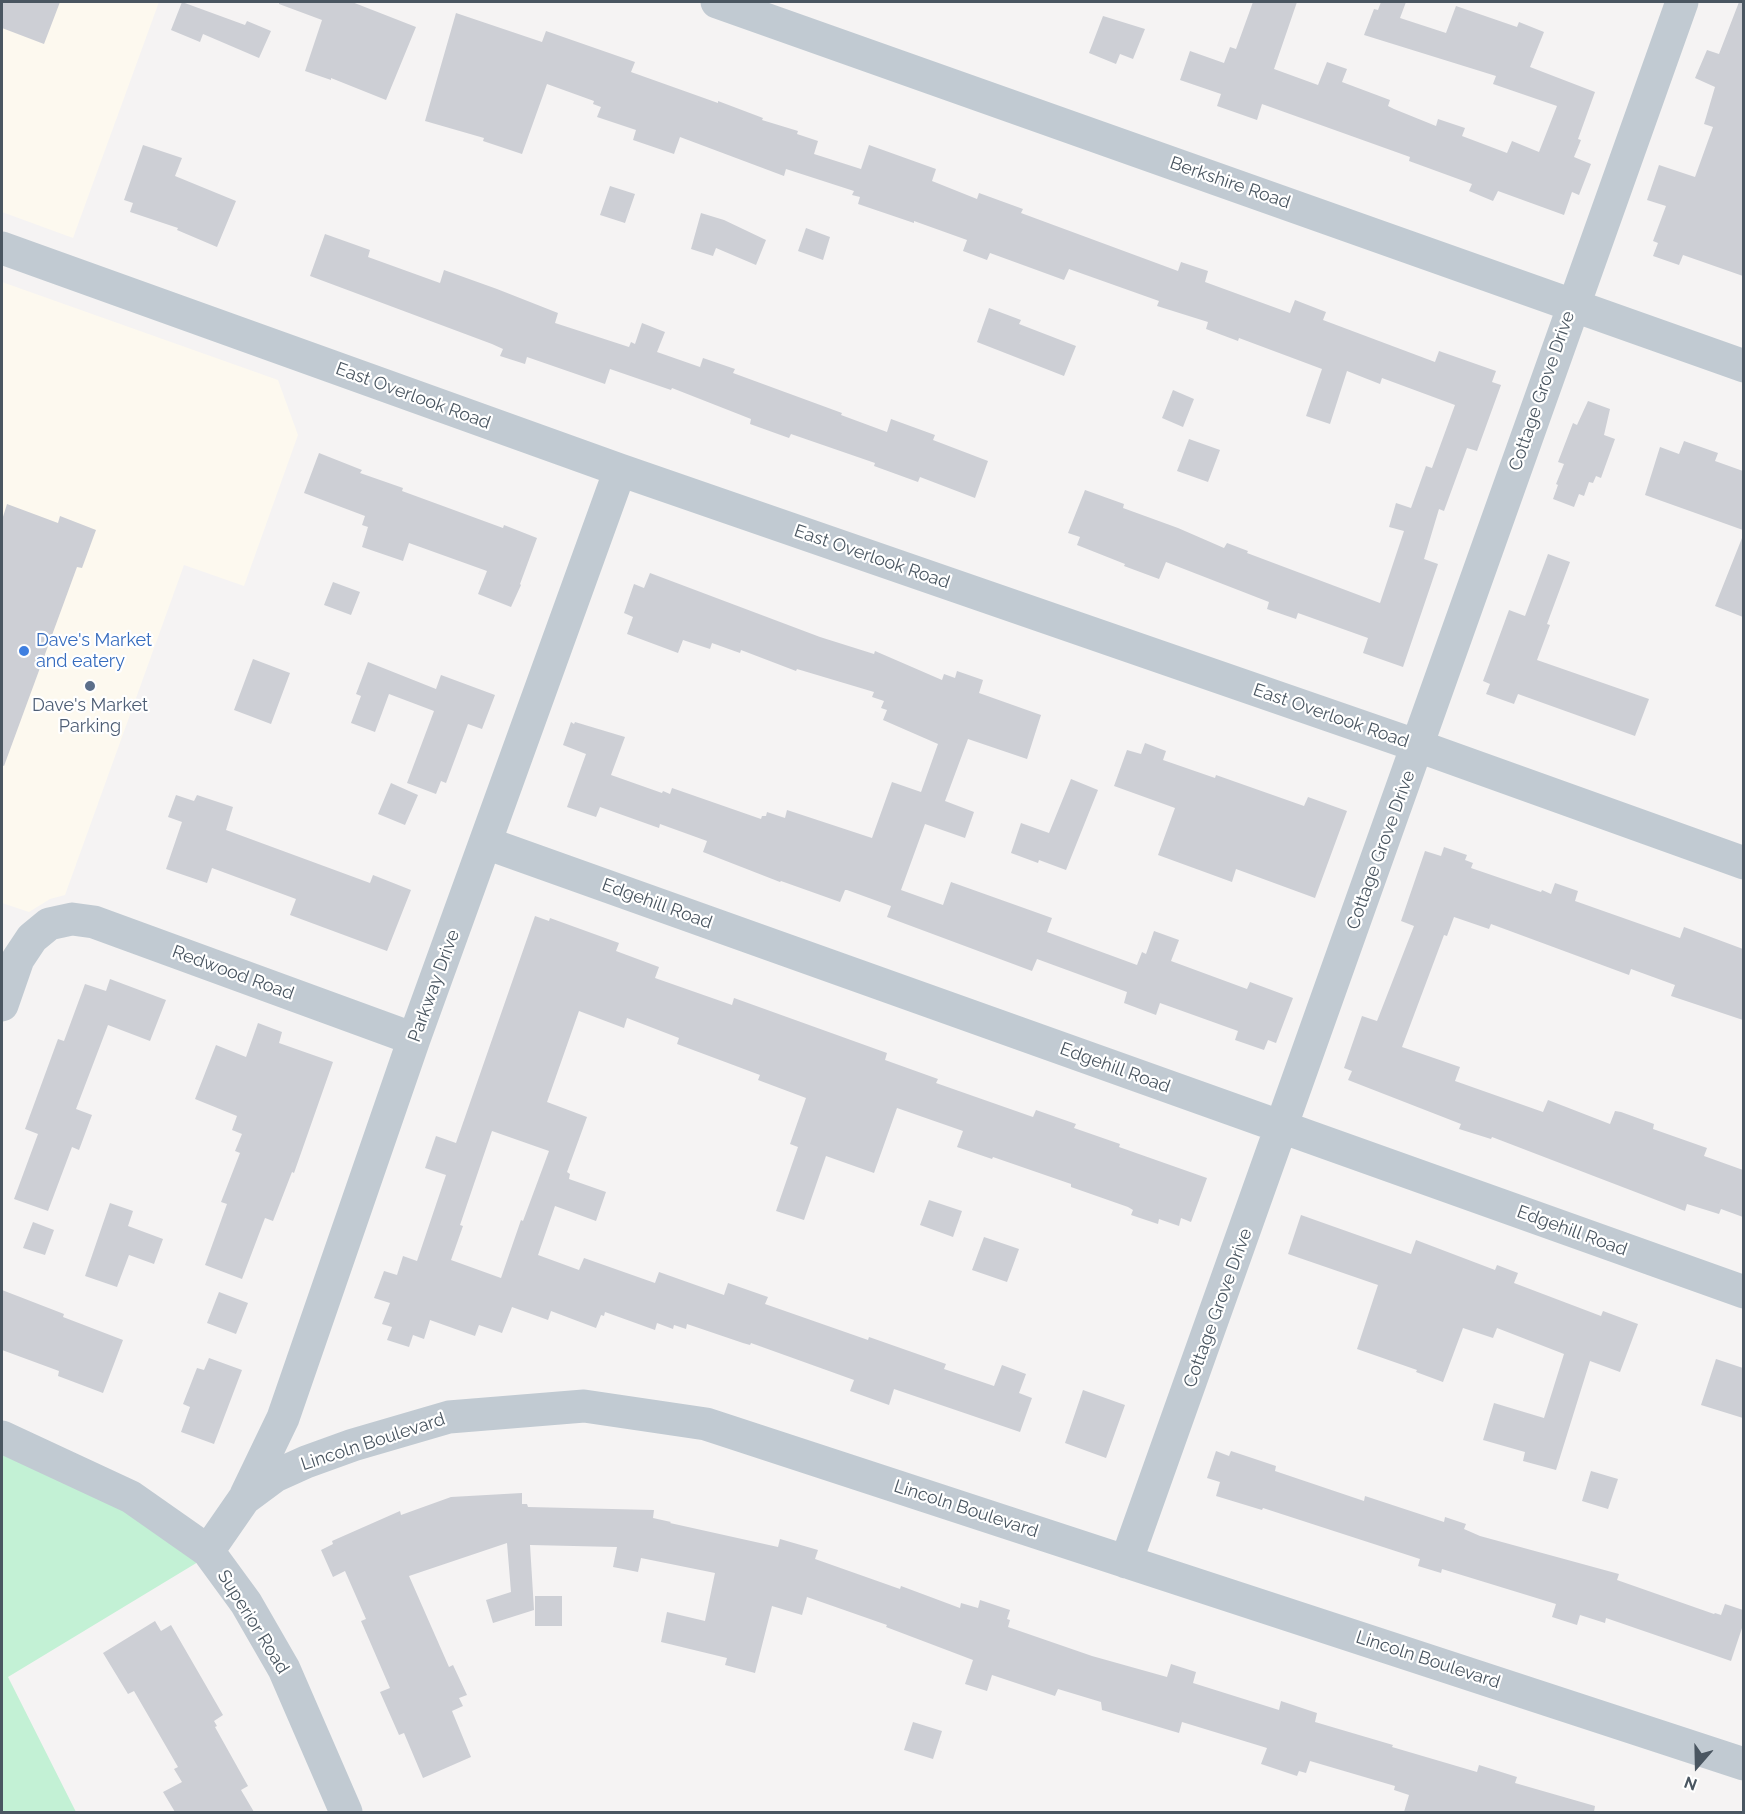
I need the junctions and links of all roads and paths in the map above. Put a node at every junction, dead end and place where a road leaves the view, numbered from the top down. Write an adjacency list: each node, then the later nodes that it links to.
1 (717, 2): 4 (street, Berkshire Road)
2 (1682, 2): 4 (street, Cottage Grove Drive)
3 (2, 248): 6 (street, East Overlook Road)
4 (1573, 304): 5 (street, Berkshire Road); 7 (street, Cottage Grove Drive)
5 (1743, 366)
6 (620, 470): 7 (street, East Overlook Road); 8 (street, Parkway Drive)
7 (1418, 746): 9 (street, East Overlook Road); 12 (street, Cottage Grove Drive)
8 (486, 843): 11 (street, Parkway Drive); 12 (street, Edgehill Road)
9 (1743, 863)
10 (2, 1005): 11 (street, Redwood Road)
11 (414, 1039): 15 (street, Parkway Drive)
12 (1282, 1129): 13 (street, Edgehill Road); 17 (street, Cottage Grove Drive)
13 (1743, 1292)
14 (2, 1437): 16 (street, Superior Road)
15 (244, 1499): 16 (street, Lincoln Boulevard); 17 (street, Lincoln Boulevard)
16 (208, 1551): 19 (street, Superior Road)
17 (1126, 1562): 18 (street, Lincoln Boulevard)
18 (1743, 1764)
19 (346, 1812)

